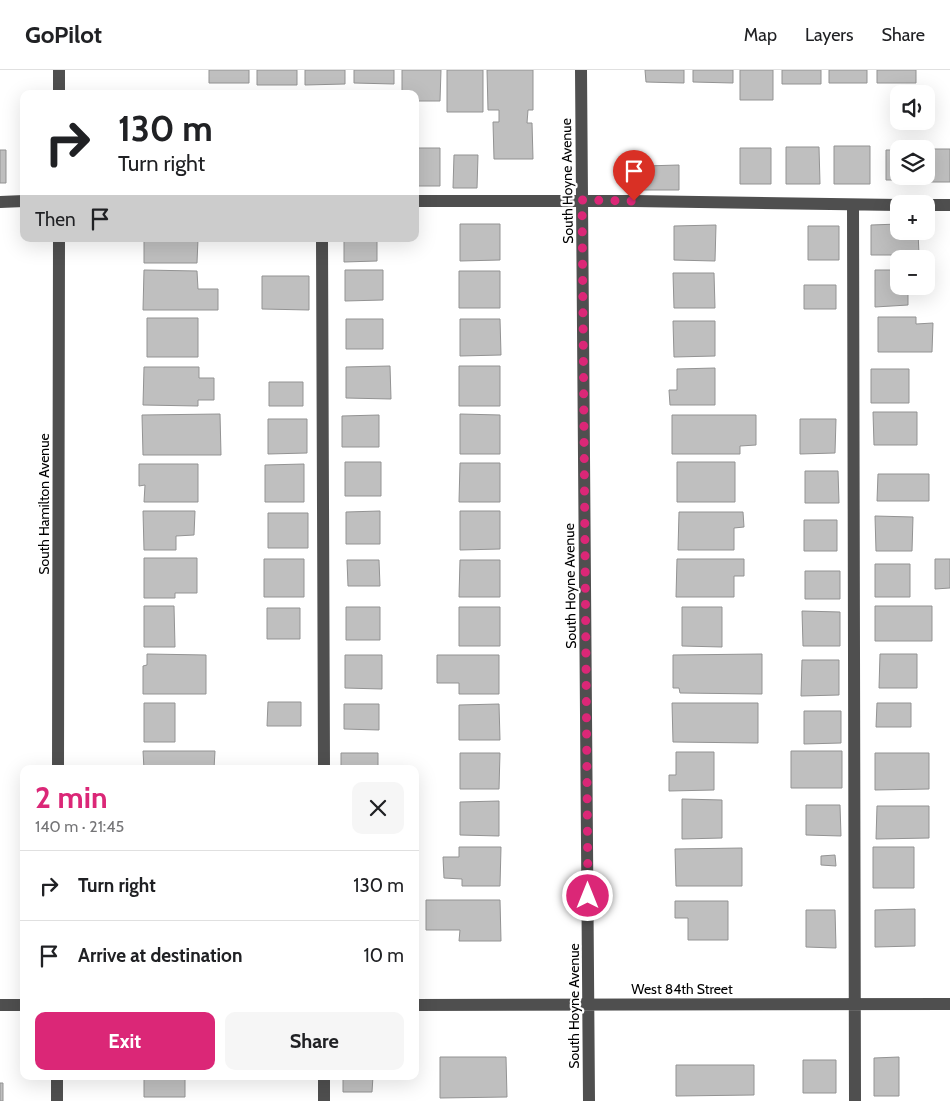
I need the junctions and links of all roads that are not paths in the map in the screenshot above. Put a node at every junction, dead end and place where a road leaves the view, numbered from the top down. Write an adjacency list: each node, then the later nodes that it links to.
1 (59, 70): 3 (street)
2 (581, 70): 4 (street, South Hoyne Avenue)
3 (59, 90)
4 (582, 200): 6 (street); 8 (street); 21 (street, South Hoyne Avenue)
5 (20, 201): 7 (street)
6 (419, 201)
7 (0, 202)
8 (853, 205): 9 (street); 17 (street)
9 (890, 205)
10 (935, 205): 11 (street)
11 (950, 205)
12 (59, 242): 14 (street, South Hamilton Avenue)
13 (322, 242): 15 (street)
14 (58, 765)
15 (324, 765)
16 (0, 1004): 19 (street)
17 (855, 1004): 18 (street, West 84th Street); 21 (street, West 84th Street); 27 (street)
18 (950, 1004)
19 (20, 1005)
20 (419, 1005): 21 (street, West 84th Street)
21 (590, 1005): 26 (street, South Hoyne Avenue)
22 (57, 1080): 24 (street)
23 (324, 1080): 25 (street)
24 (57, 1101)
25 (324, 1101)
26 (589, 1101)
27 (855, 1101)

